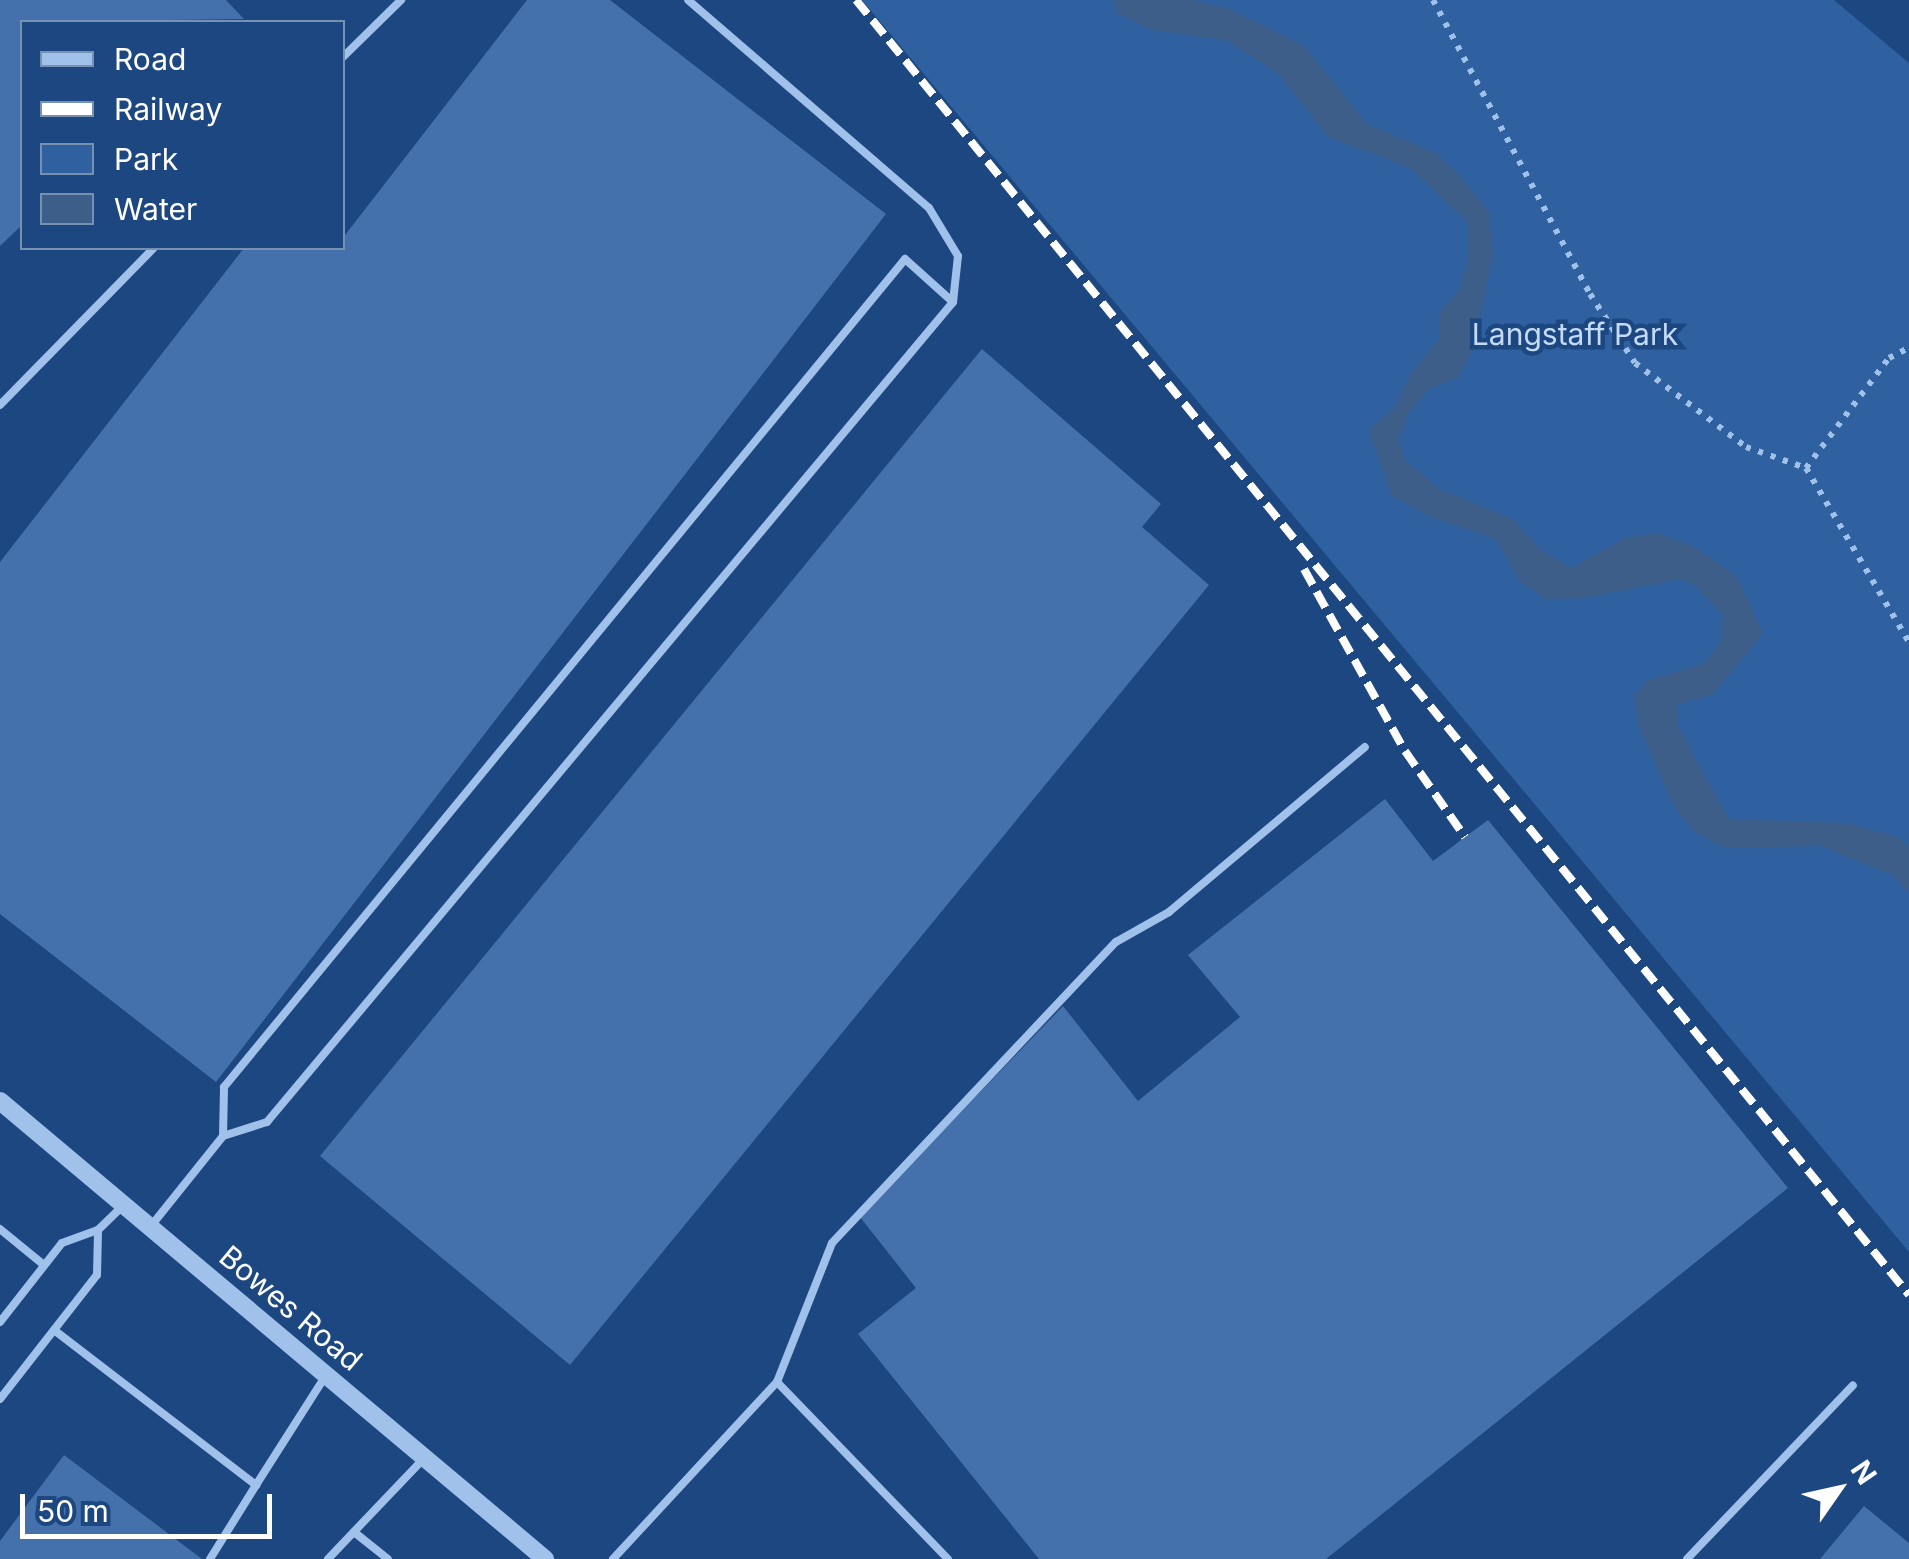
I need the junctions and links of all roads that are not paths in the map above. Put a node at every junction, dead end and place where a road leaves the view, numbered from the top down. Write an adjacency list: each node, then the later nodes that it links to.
1 (401, 0): 3 (lane)
2 (688, 0): 5 (lane)
3 (345, 55)
4 (152, 250): 6 (lane)
5 (953, 302): 9 (lane); 9 (lane)
6 (0, 405)
7 (1365, 747): 18 (lane)
8 (0, 1100): 10 (street, Bowes Road)
9 (223, 1136): 11 (lane)
10 (124, 1205): 11 (street, Bowes Road); 13 (lane)
11 (150, 1226): 17 (street, Bowes Road)
12 (0, 1229): 14 (lane)
13 (98, 1230): 14 (lane); 16 (lane)
14 (44, 1266): 15 (lane)
15 (0, 1322)
16 (54, 1330): 20 (lane); 22 (lane)
17 (326, 1375): 21 (street, Bowes Road); 22 (lane)
18 (777, 1382): 28 (lane); 29 (lane)
19 (1853, 1385): 30 (lane)
20 (0, 1398)
21 (425, 1458): 23 (lane); 27 (street, Bowes Road)
22 (256, 1485): 24 (lane)
23 (354, 1532): 25 (lane); 26 (lane)
24 (210, 1559)
25 (328, 1559)
26 (388, 1559)
27 (545, 1559)
28 (613, 1559)
29 (948, 1559)
30 (1687, 1559)

